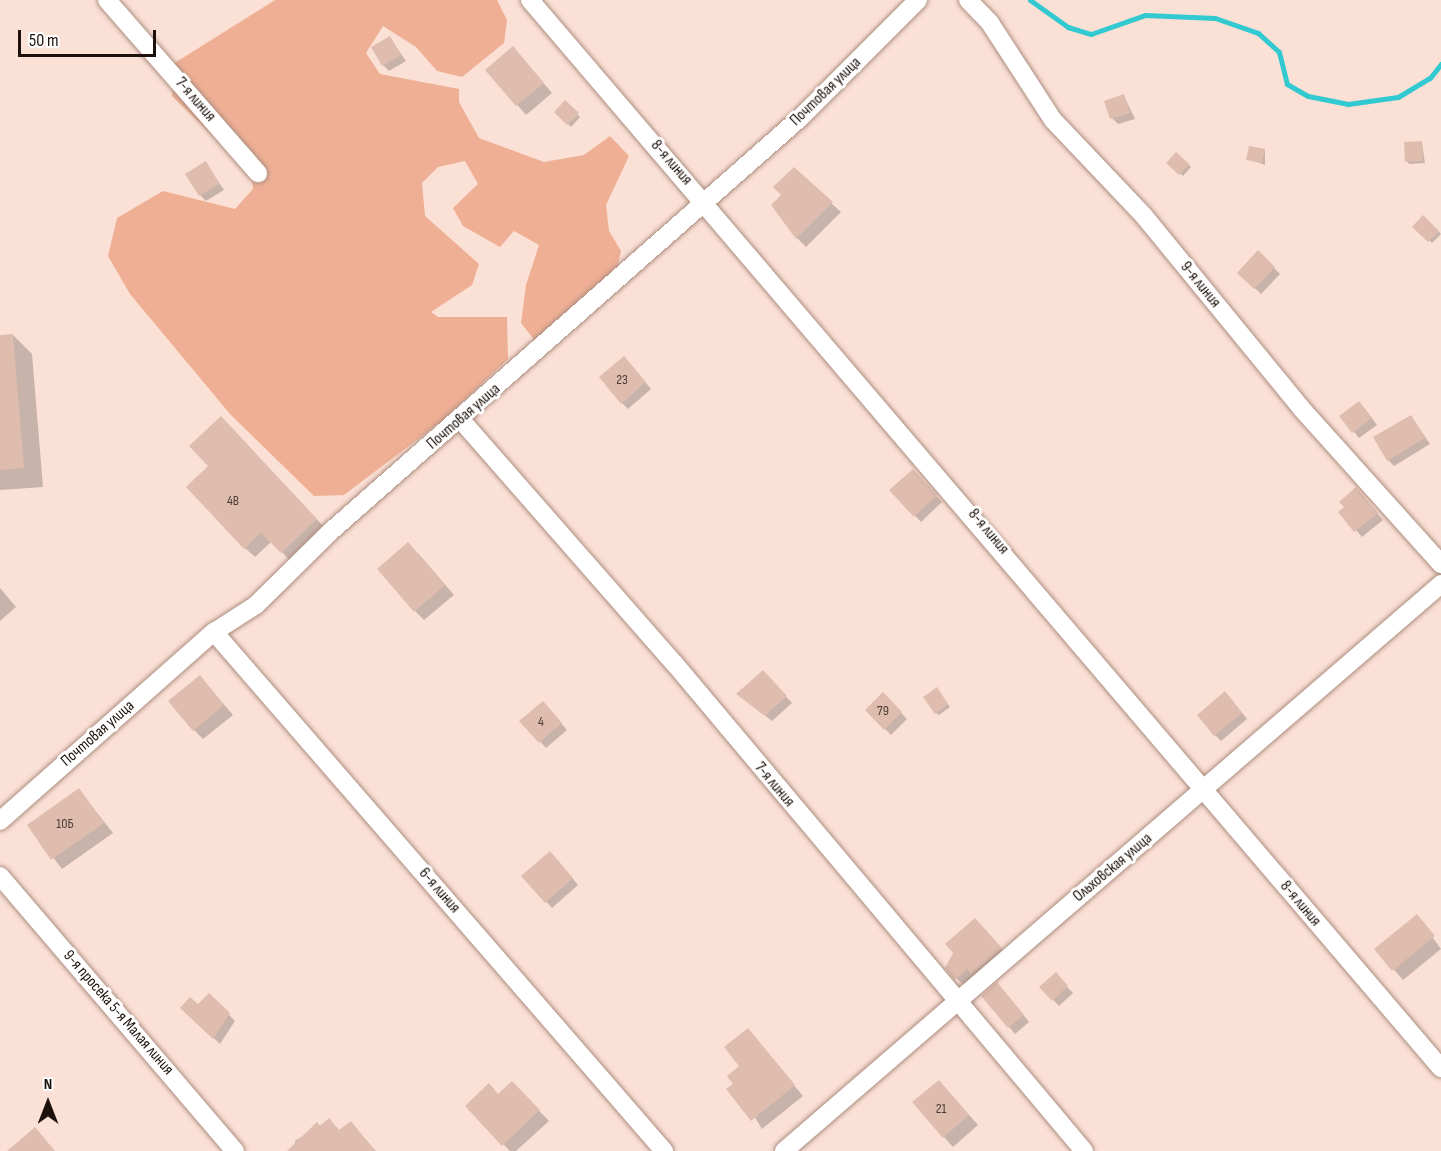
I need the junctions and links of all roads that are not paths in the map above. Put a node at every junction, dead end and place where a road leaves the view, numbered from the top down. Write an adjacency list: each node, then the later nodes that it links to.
1 (107, 0): 5 (street, 7-я линия)
2 (530, 0): 6 (street, 8-я линия)
3 (918, 0): 6 (street, Почтовая улица)
4 (968, 0): 8 (street, 9-я линия)
5 (258, 173)
6 (704, 202): 7 (street, Почтовая улица); 11 (street, 8-я линия)
7 (461, 420): 10 (street, Почтовая улица); 14 (street, 7-я линия)
8 (1441, 564)
9 (1441, 584): 11 (street, Ольховская улица)
10 (214, 632): 12 (street, Почтовая улица); 17 (street, 6-я линия)
11 (1203, 790): 14 (street, Ольховская улица); 15 (street, 8-я линия)
12 (0, 821)
13 (0, 876): 16 (street, 9-я просека 5-я Малая линия)
14 (956, 1001): 18 (street, Ольховская улица); 19 (street, 7-я линия)
15 (1441, 1068)
16 (235, 1151)
17 (664, 1151)
18 (784, 1151)
19 (1084, 1151)

